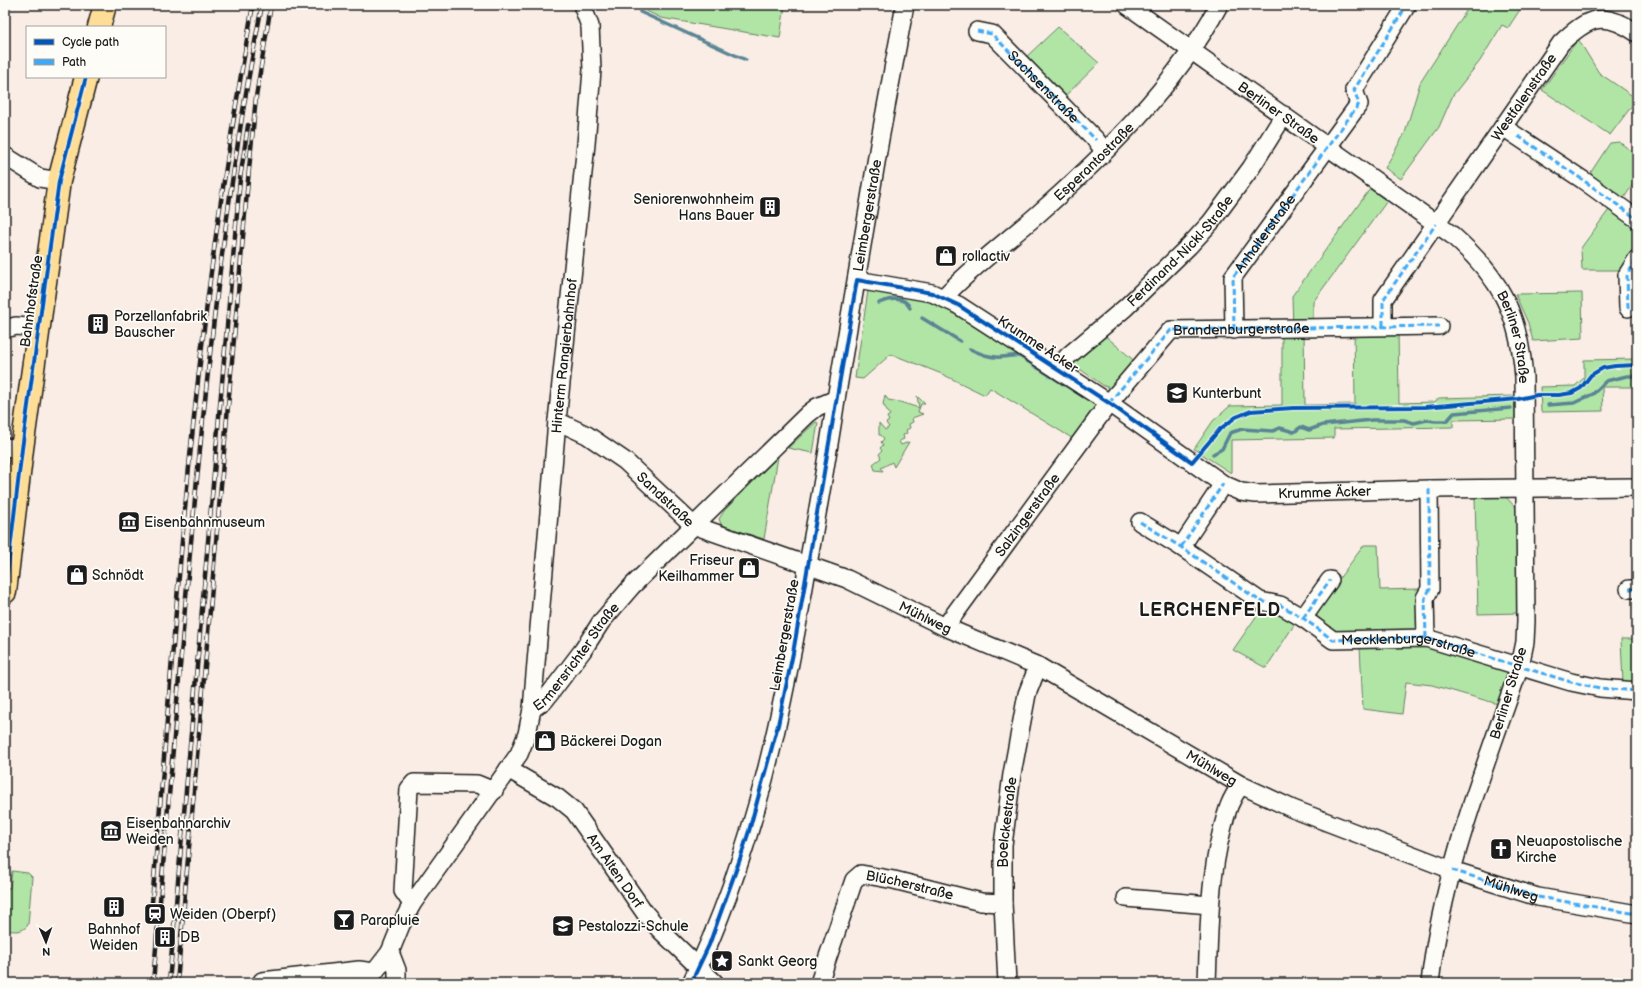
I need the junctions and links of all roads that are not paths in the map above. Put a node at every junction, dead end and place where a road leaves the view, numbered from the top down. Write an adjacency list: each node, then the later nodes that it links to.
1 (105, 5): 7 (main road)
2 (582, 5): 32 (street, Hinterm Rangierbahnhof)
3 (905, 5): 21 (street, Leimbergerstraße)
4 (1127, 5): 10 (street, Berliner Straße)
5 (1219, 5): 10 (street, Esperantostraße)
6 (1407, 5): 14 (street, Anhalterstraße)
7 (99, 26)
8 (977, 31): 15 (street, Sachsenstraße)
9 (1637, 33): 13 (street, Westfalenstraße)
10 (1192, 50): 12 (street, Berliner Straße); 15 (street, Esperantostraße)
11 (86, 78): 17 (main road, Bahnhofstraße)
12 (1284, 115): 14 (street, Berliner Straße); 29 (street, Ferdinand-Nickl-Straße)
13 (1503, 127): 18 (street); 19 (street, Westfalenstraße)
14 (1329, 147): 19 (street, Berliner Straße); 28 (street, Anhalterstraße)
15 (1104, 151): 22 (street, Esperantostraße)
16 (5, 156): 17 (street)
17 (59, 181): 26 (main road, Bahnhofstraße)
18 (1637, 219)
19 (1436, 224): 24 (street); 36 (street, Berliner Straße)
20 (1637, 259): 23 (street)
21 (857, 280): 22 (street, Krumme Äcker); 30 (street, Leimbergerstraße)
22 (944, 297): 29 (street, Krumme Äcker)
23 (1628, 308)
24 (1383, 326): 25 (street, Brandenburgerstraße); 28 (street, Brandenburgerstraße)
25 (1439, 326)
26 (38, 328): 27 (street); 33 (main road, Bahnhofstraße)
27 (5, 329)
28 (1234, 330): 31 (street, Brandenburgerstraße)
29 (1057, 369): 31 (street, Krumme Äcker)
30 (836, 399): 39 (street, Ermersrichter Straße); 41 (street, Leimbergerstraße)
31 (1109, 403): 34 (street, Krumme Äcker); 45 (street, Salzingerstraße)
32 (557, 420): 39 (street, Sandstraße); 50 (street, Hinterm Rangierbahnhof)
33 (13, 448): 43 (main road, Bahnhofstraße)
34 (1223, 484): 37 (street, Krumme Äcker); 40 (street)
35 (1637, 487): 36 (street, Krumme Äcker)
36 (1526, 488): 37 (street, Krumme Äcker); 48 (street, Berliner Straße)
37 (1429, 489): 46 (street)
38 (1140, 522): 40 (street, Mecklenburgerstraße)
39 (693, 525): 41 (street, Sandstraße); 50 (street, Ermersrichter Straße)
40 (1181, 547): 44 (street, Mecklenburgerstraße)
41 (808, 565): 45 (street, Mühlweg); 61 (street, Leimbergerstraße)
42 (1330, 580): 44 (street)
43 (5, 592)
44 (1303, 618): 46 (street, Mecklenburgerstraße)
45 (945, 627): 47 (street, Mühlweg)
46 (1426, 638): 48 (street, Mecklenburgerstraße)
47 (1038, 666): 52 (street, Mühlweg); 56 (street, Boelckestraße)
48 (1520, 666): 49 (street, Mecklenburgerstraße); 54 (street, Berliner Straße)
49 (1637, 691)
50 (532, 709): 51 (street, Ermersrichter Straße)
51 (508, 769): 53 (street, Ermersrichter Straße); 61 (street, Am Alten Dorf)
52 (1240, 785): 54 (street, Mühlweg); 58 (street)
53 (494, 791): 57 (street, Ermersrichter Straße); 57 (street)
54 (1452, 870): 59 (street, Mühlweg); 69 (street, Berliner Straße)
55 (1126, 898): 58 (street)
56 (1003, 903): 66 (street, Blücherstraße); 67 (street, Boelckestraße)
57 (412, 904): 60 (street, Ermersrichter Straße)
58 (1210, 905): 68 (street)
59 (1637, 914)
60 (390, 952): 62 (street, Ermersrichter Straße); 64 (street)
61 (695, 976): 65 (street, Am Alten Dorf)
62 (370, 978): 63 (street)
63 (262, 981)
64 (397, 983)
65 (715, 983)
66 (819, 983)
67 (1007, 983)
68 (1207, 983)
69 (1430, 983)

